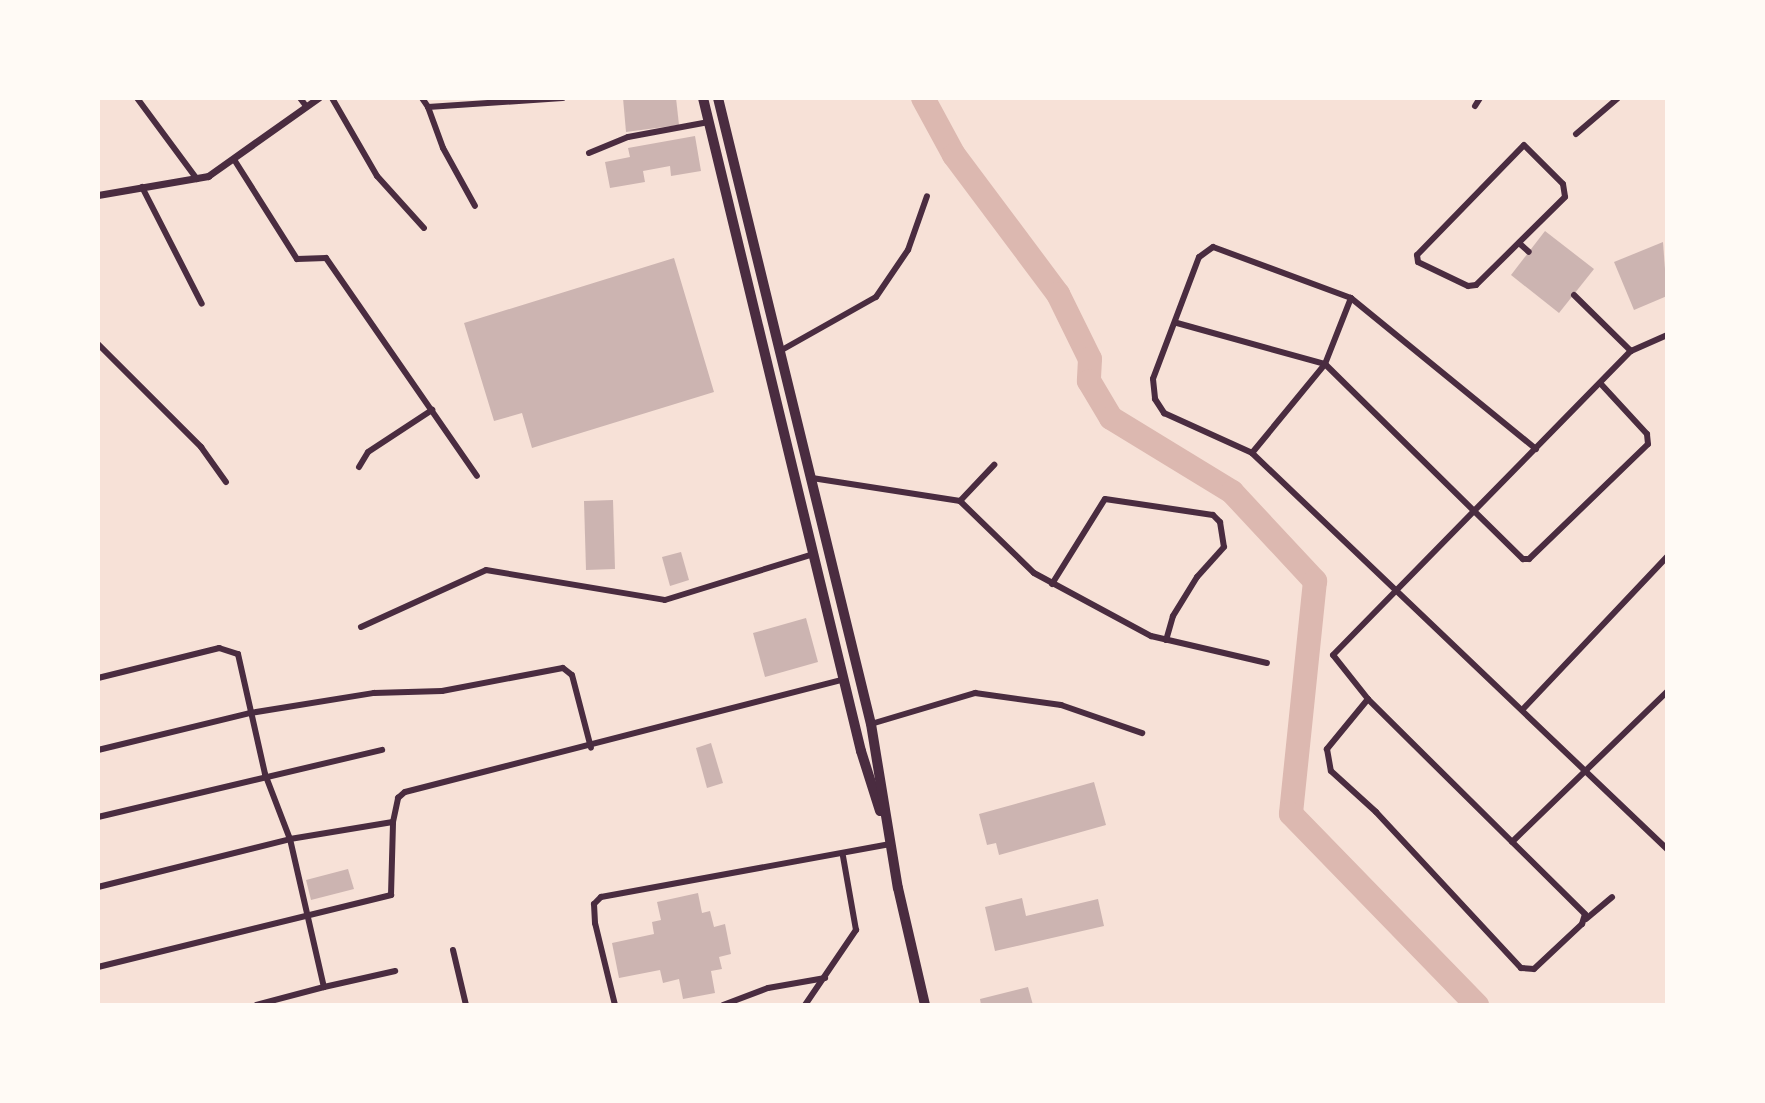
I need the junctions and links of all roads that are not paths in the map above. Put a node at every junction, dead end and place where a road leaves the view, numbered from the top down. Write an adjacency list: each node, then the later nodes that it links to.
1 (137, 98): 18 (street)
2 (300, 98): 11 (street)
3 (318, 98): 11 (street)
4 (332, 98): 23 (street)
5 (563, 98): 13 (street)
6 (703, 98): 14 (main road)
7 (718, 98): 32 (main road)
8 (1480, 98): 12 (street)
9 (1618, 98): 15 (street)
10 (422, 99): 13 (street)
11 (306, 106): 17 (street)
12 (1475, 106)
13 (428, 107): 22 (street)
14 (709, 122): 16 (street); 46 (main road)
15 (1576, 134)
16 (589, 153)
17 (235, 161): 18 (street); 36 (street)
18 (197, 179): 19 (street)
19 (142, 187): 20 (street); 28 (street)
20 (98, 195)
21 (928, 196): 32 (street)
22 (475, 206)
23 (425, 228)
24 (1519, 243): 24 (street); 25 (street)
25 (1529, 252)
26 (1574, 295): 33 (street)
27 (1351, 298): 29 (street); 34 (street); 37 (street)
28 (202, 304)
29 (1177, 323): 34 (street); 38 (street)
30 (1667, 335): 33 (street)
31 (98, 344): 43 (street)
32 (780, 351): 42 (main road)
33 (1631, 351): 35 (street)
34 (1325, 364): 38 (street); 45 (street)
35 (1602, 385): 37 (street); 45 (street)
36 (432, 410): 40 (street); 41 (street)
37 (1536, 449): 45 (street)
38 (1252, 453): 49 (street)
39 (994, 465): 44 (street)
40 (359, 467)
41 (477, 476)
42 (812, 478): 44 (street); 59 (main road)
43 (226, 482)
44 (960, 501): 48 (street)
45 (1473, 512): 49 (street)
46 (814, 554): 50 (street); 54 (main road)
47 (1667, 557): 57 (street)
48 (1052, 584): 51 (street); 51 (street)
49 (1400, 591): 56 (street); 57 (street)
50 (360, 626)
51 (1166, 640): 52 (street)
52 (1267, 663)
53 (98, 678): 58 (street)
54 (844, 679): 61 (street); 70 (main road)
55 (1666, 696): 64 (street)
56 (1368, 699): 69 (street); 76 (street)
57 (1524, 708): 64 (street)
58 (250, 713): 61 (street); 62 (street); 65 (street)
59 (871, 724): 60 (street); 70 (main road)
60 (1142, 733)
61 (591, 748): 67 (street)
62 (98, 750)
63 (382, 750): 65 (street)
64 (1588, 772): 69 (street); 71 (street)
65 (265, 774): 66 (street); 68 (street)
66 (98, 817)
67 (393, 822): 68 (street); 75 (street)
68 (290, 839): 73 (street); 75 (street)
69 (1512, 842): 76 (street)
70 (890, 844): 72 (street); 87 (main road)
71 (1667, 849)
72 (842, 856): 80 (street); 84 (street)
73 (98, 887)
74 (1612, 897): 76 (street)
75 (306, 913): 78 (street); 81 (street)
76 (1586, 919)
77 (453, 950): 83 (street)
78 (98, 967)
79 (395, 971): 81 (street)
80 (825, 978): 85 (street); 86 (street)
81 (324, 987): 82 (street)
82 (256, 1005)
83 (466, 1005)
84 (615, 1005)
85 (723, 1005)
86 (805, 1005)
87 (925, 1005)

